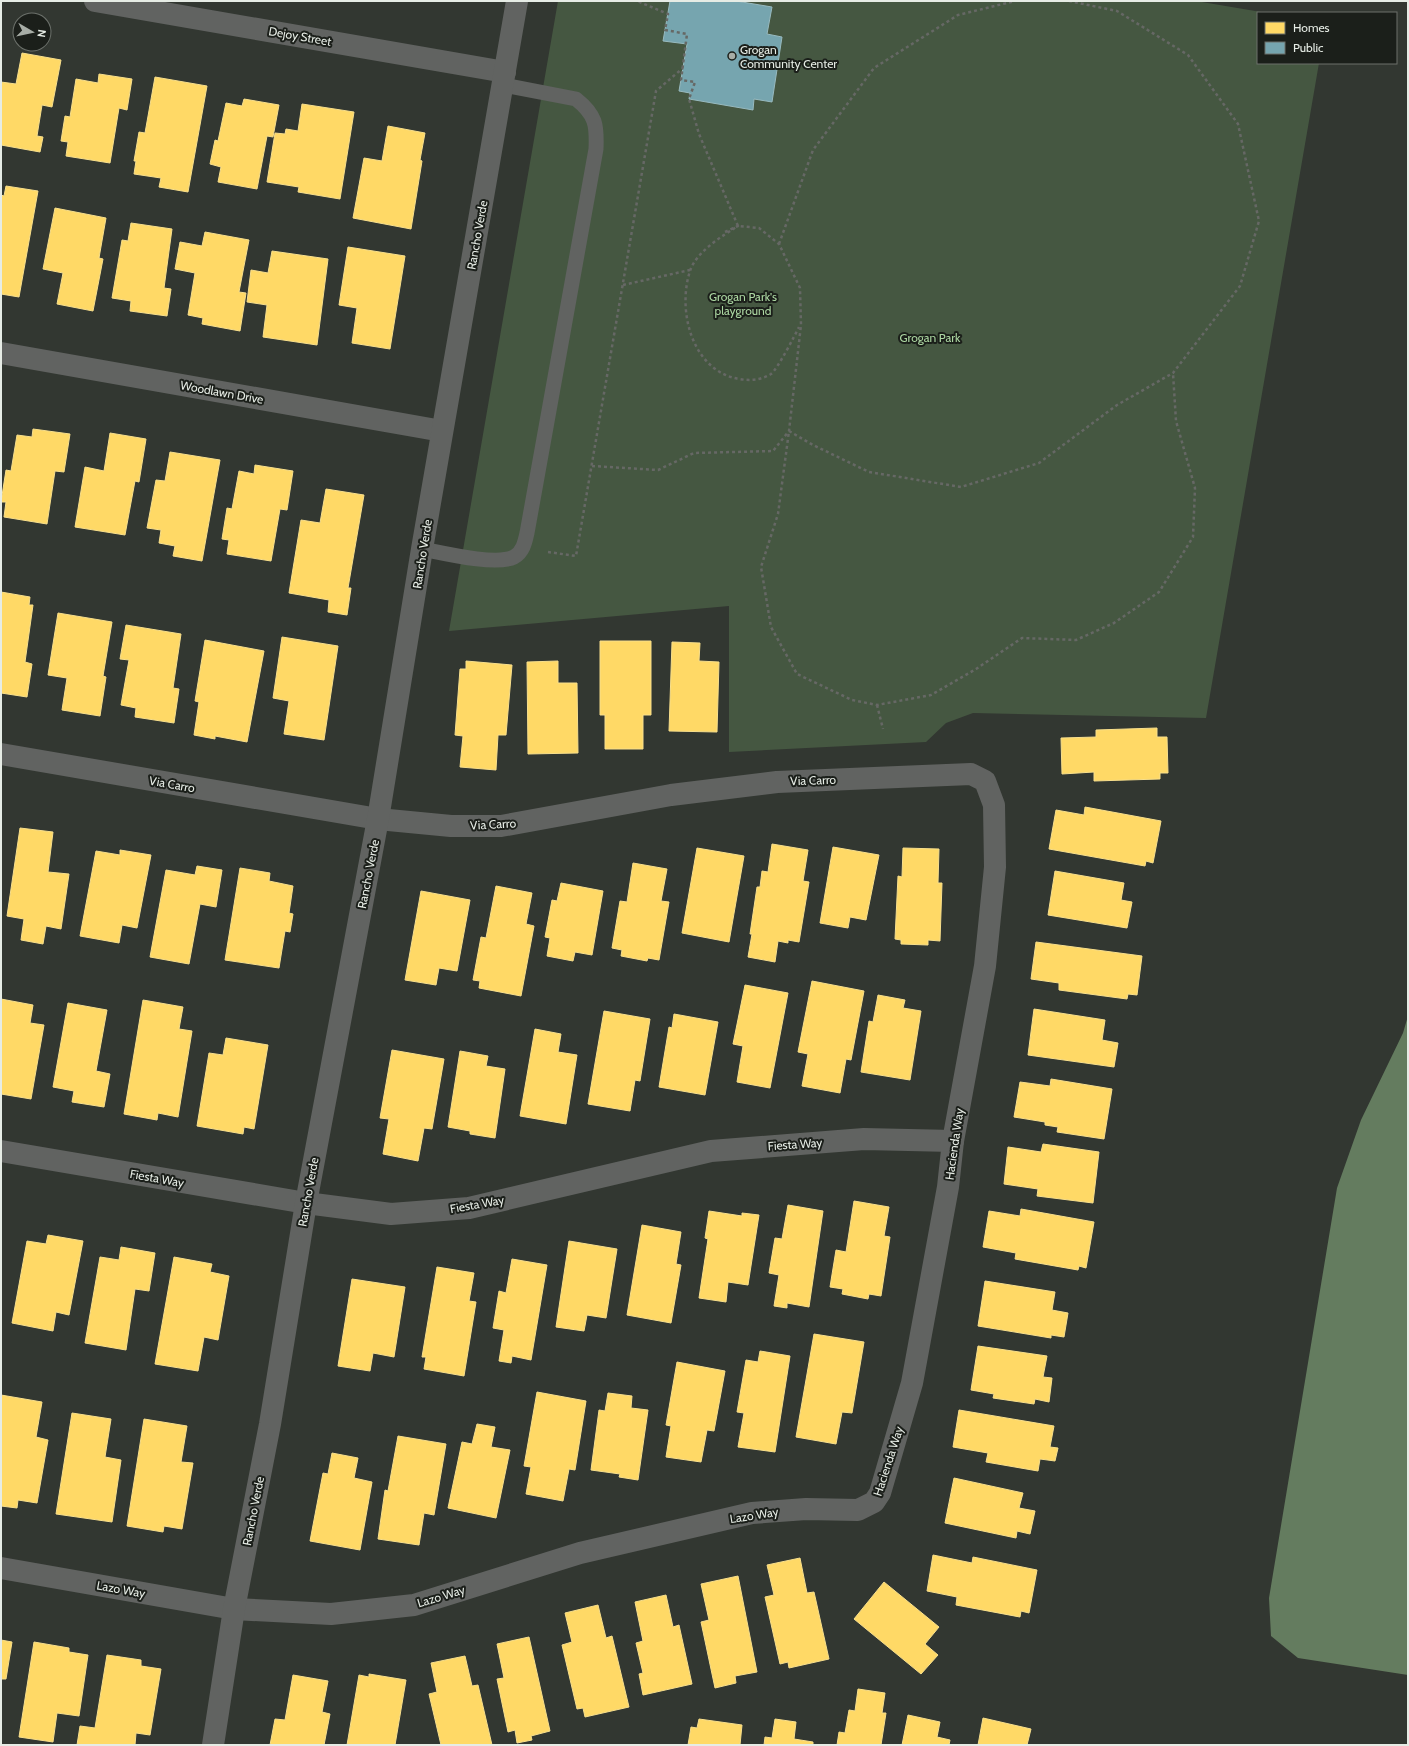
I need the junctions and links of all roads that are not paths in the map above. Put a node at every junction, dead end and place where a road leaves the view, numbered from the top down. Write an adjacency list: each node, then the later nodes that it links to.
1 (95, 1): 3 (street, Dejoy Street)
2 (517, 1): 3 (street, Rancho Verde)
3 (504, 79): 5 (street, Rancho Verde); 6 (lane)
4 (1, 353): 5 (street, Woodlawn Drive)
5 (442, 430): 6 (street, Rancho Verde)
6 (422, 549): 9 (street, Rancho Verde)
7 (1, 754): 9 (street, Via Carro)
8 (985, 781): 9 (street, Via Carro); 10 (street, Hacienda Way)
9 (378, 819): 12 (street, Rancho Verde)
10 (953, 1141): 12 (street, Fiesta Way); 13 (street, Hacienda Way)
11 (1, 1151): 12 (street, Fiesta Way)
12 (306, 1203): 15 (street, Rancho Verde)
13 (874, 1502): 15 (street, Lazo Way)
14 (1, 1568): 15 (street, Lazo Way)
15 (234, 1609): 16 (street, Rancho Verde)
16 (213, 1745)

